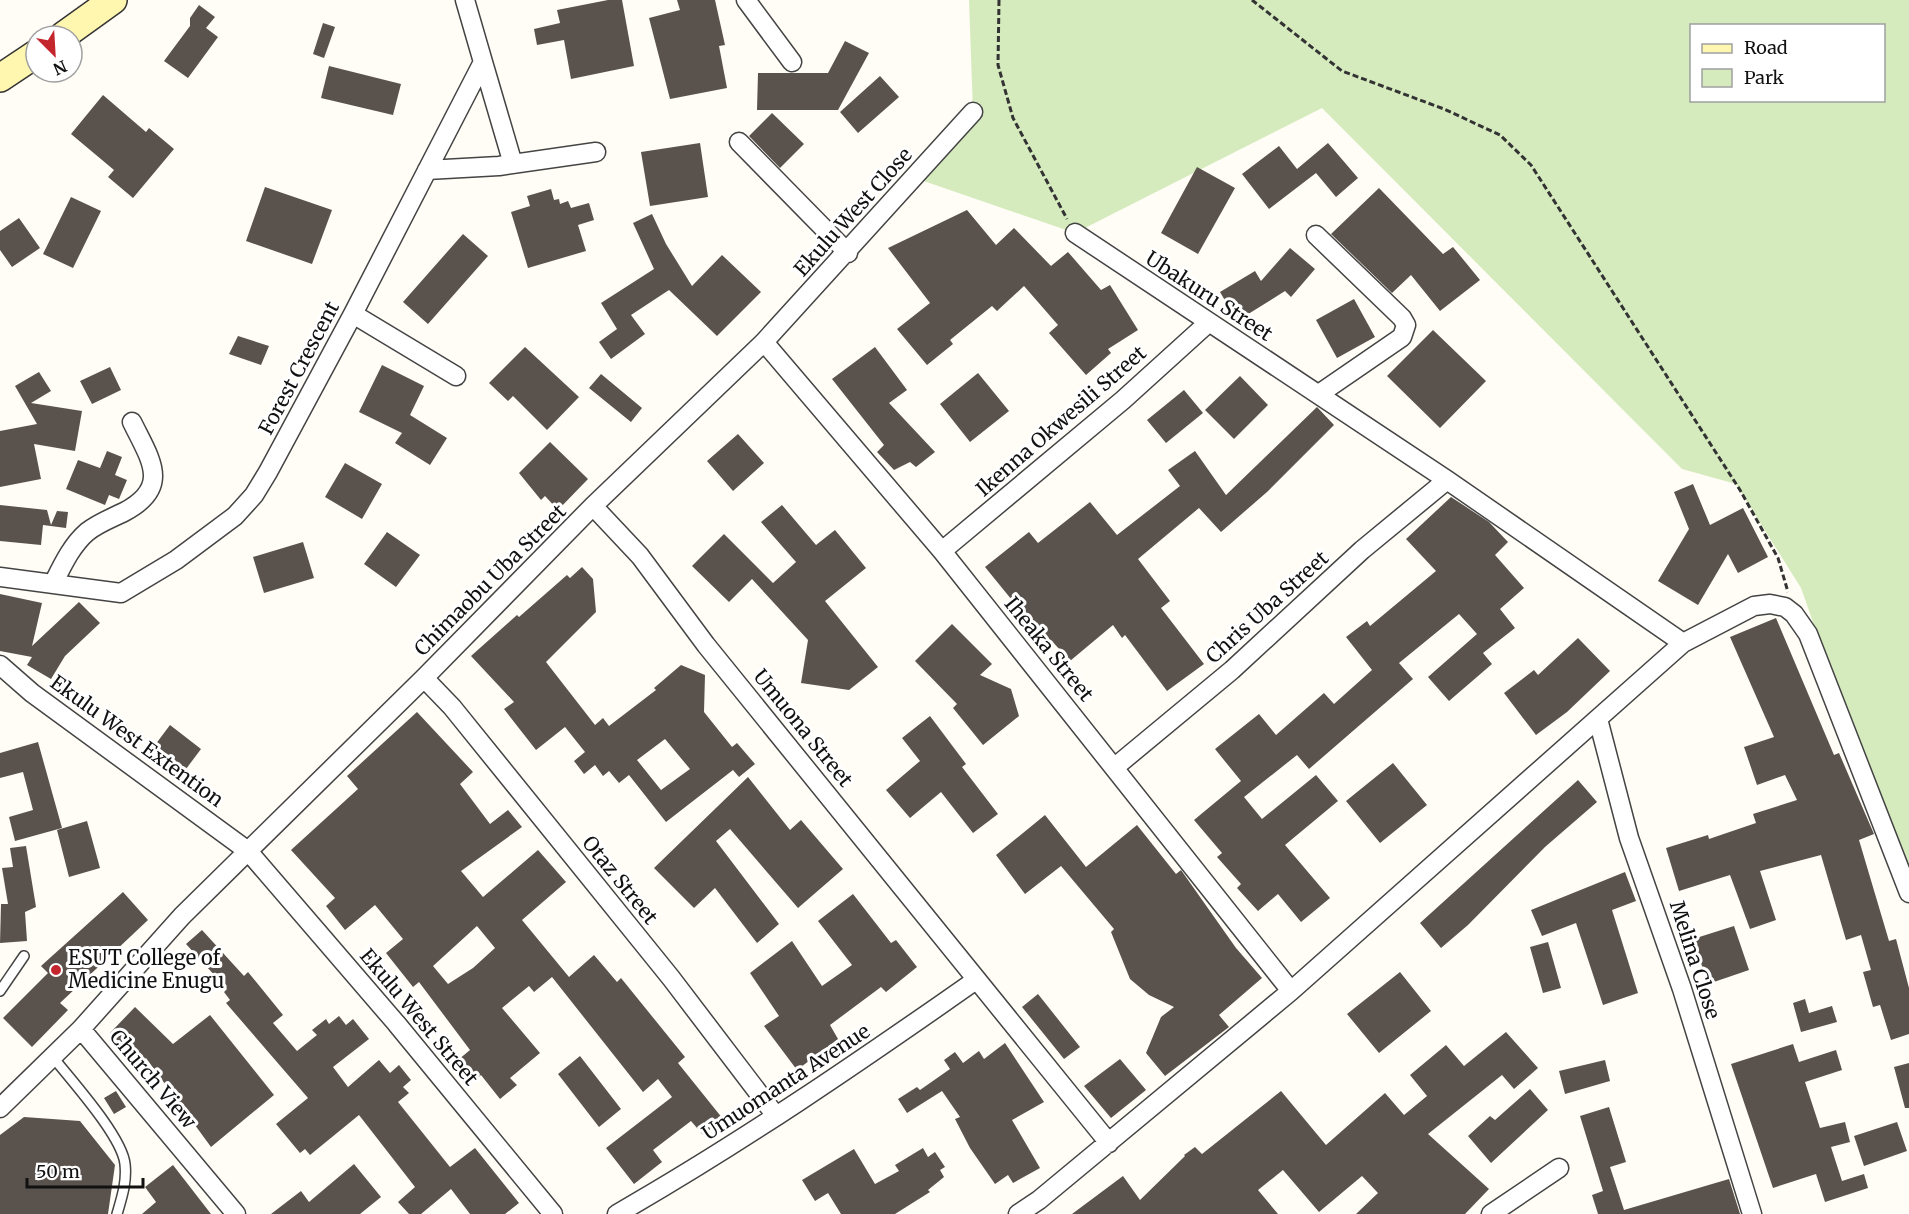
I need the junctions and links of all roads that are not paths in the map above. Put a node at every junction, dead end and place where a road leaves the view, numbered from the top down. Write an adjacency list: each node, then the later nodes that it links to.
1 (113, 0): 4 (street)
2 (465, 0): 6 (street)
3 (746, 0): 7 (street)
4 (80, 24)
5 (24, 62): 8 (street)
6 (483, 62): 12 (street); 13 (street, Forest Crescent)
7 (792, 62)
8 (0, 78)
9 (973, 112): 16 (street, Ekulu West Close)
10 (739, 142): 16 (street)
11 (596, 152): 12 (street)
12 (513, 164): 13 (street)
13 (427, 170): 17 (street, Forest Crescent)
14 (1075, 233): 18 (street, Ubakuru Street)
15 (1316, 235): 21 (street)
16 (848, 253): 19 (street, Ekulu West Close)
17 (353, 314): 20 (street); 27 (street, Forest Crescent)
18 (1208, 322): 21 (street, Ubakuru Street); 25 (street, Ikenna Okwesili Street)
19 (764, 342): 24 (street, Chimaobu Uba Street); 25 (street, Iheaka Street)
20 (456, 376)
21 (1319, 394): 23 (street, Ubakuru Street)
22 (132, 422): 27 (street)
23 (1447, 480): 28 (street, Ubakuru Street); 32 (street, Chris Uba Street)
24 (593, 506): 30 (street, Chimaobu Uba Street); 36 (street, Umuona Street)
25 (942, 552): 32 (street, Iheaka Street)
26 (0, 576): 27 (street, Forest Crescent)
27 (54, 582)
28 (1683, 643): 31 (street); 34 (street)
29 (0, 666): 33 (street, Ekulu West Extention)
30 (424, 678): 33 (street, Chimaobu Uba Street); 42 (street, Otaz Street)
31 (1598, 719): 38 (street); 51 (street, Melina Close)
32 (1115, 767): 38 (street, Iheaka Street)
33 (248, 850): 39 (street, Chimaobu Uba Street); 48 (street, Ekulu West Street)
34 (1909, 893)
35 (24, 956): 37 (lane)
36 (976, 980): 42 (street, Umuomanta Avenue); 43 (street, Umuona Street)
37 (0, 991)
38 (1291, 991): 43 (street)
39 (81, 1029): 40 (street, Chimaobu Uba Street); 47 (street, Church View)
40 (52, 1056): 41 (street, Chimaobu Uba Street); 46 (lane)
41 (0, 1108)
42 (776, 1116): 49 (street, Umuomanta Avenue)
43 (1109, 1143): 45 (street)
44 (1559, 1168): 50 (street)
45 (1024, 1212)
46 (117, 1214)
47 (236, 1214)
48 (553, 1214)
49 (617, 1214)
50 (1492, 1214)
51 (1752, 1214)

